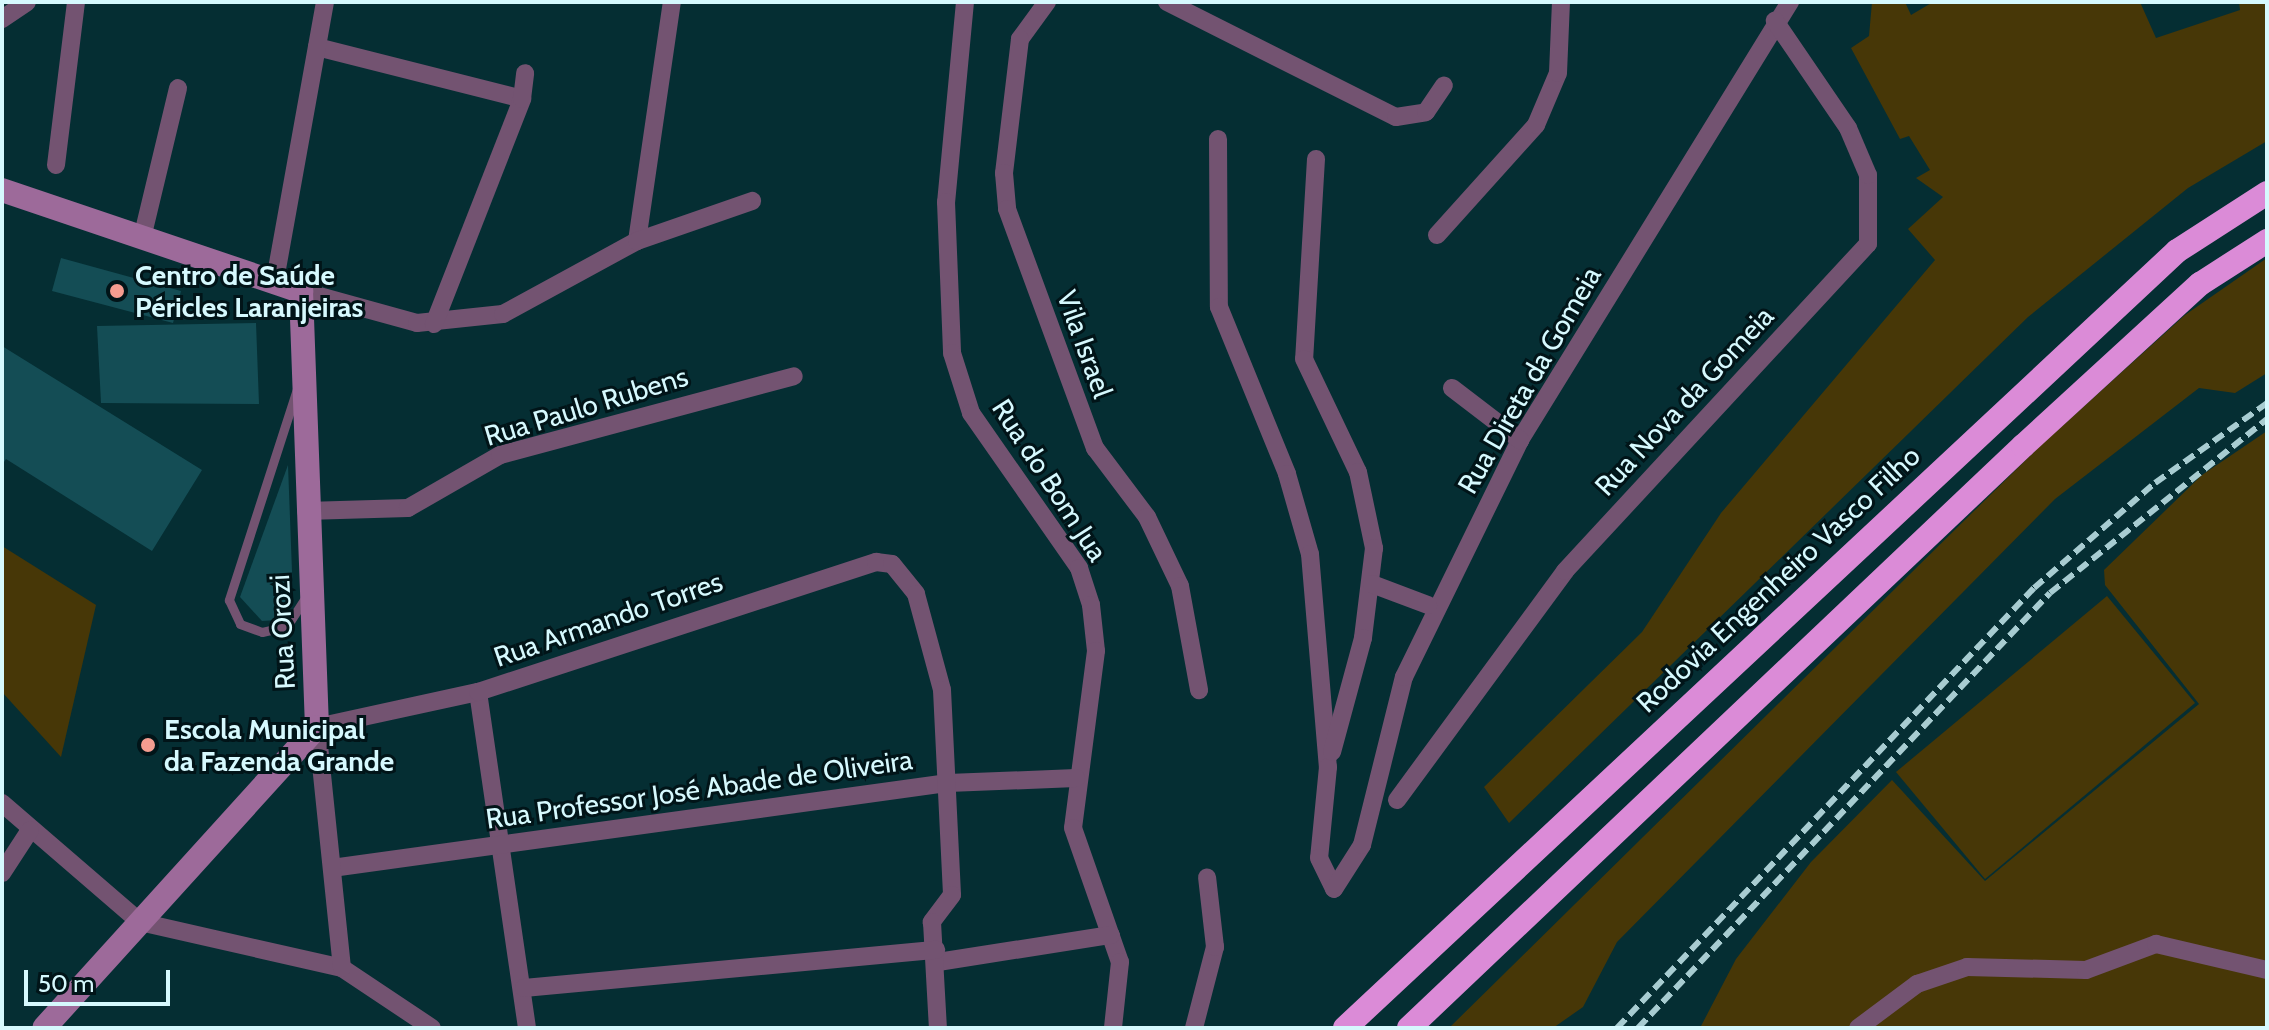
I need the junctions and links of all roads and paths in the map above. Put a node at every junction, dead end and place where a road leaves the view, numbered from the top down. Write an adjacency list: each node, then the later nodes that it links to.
1 (27, 2): 10 (street)
2 (76, 2): 19 (street)
3 (325, 2): 12 (street)
4 (672, 2): 25 (street)
5 (965, 2): 42 (street, Rua do Bom Jua)
6 (1047, 2): 38 (street, Vila Israel)
7 (1167, 2): 14 (street)
8 (1561, 2): 24 (street)
9 (1790, 2): 11 (street, Rua Direta da Gomeia)
10 (2, 19)
11 (1775, 21): 33 (street, Rua Direta da Gomeia); 44 (street, Rua Nova da Gomeia)
12 (317, 47): 16 (street); 27 (street)
13 (525, 73): 16 (street)
14 (1444, 85)
15 (178, 88): 23 (street)
16 (522, 99): 29 (street)
17 (1218, 139): 41 (street)
18 (1316, 159): 35 (street)
19 (56, 165)
20 (2, 190): 23 (street)
21 (2267, 193): 63 (highway, Rodovia Engenheiro Vasco Filho)
22 (752, 201): 25 (street)
23 (143, 234): 27 (street)
24 (1437, 235)
25 (637, 241): 29 (street)
26 (2267, 241): 64 (highway)
27 (275, 280): 28 (street)
28 (301, 291): 29 (street); 30 (street, Rua Orozi)
29 (434, 324)
30 (301, 374): 34 (street, Rua Orozi); 36 (lane)
31 (794, 376): 34 (street, Rua Paulo Rubens)
32 (1452, 388): 33 (street)
33 (1520, 440): 41 (street, Rua Direta da Gomeia)
34 (306, 511): 36 (street, Rua Orozi)
35 (1372, 584): 37 (street); 41 (street)
36 (309, 589): 40 (street, Rua Orozi)
37 (1428, 605)
38 (1199, 690)
39 (478, 692): 40 (street, Rua Armando Torres); 43 (street, Rua Armando Torres); 47 (street)
40 (317, 727): 48 (street, Rua Orozi); 51 (street)
41 (1328, 767)
42 (1076, 778): 43 (street, Rua Professor José Abade de Oliveira); 52 (street, Rua do Bom Jua)
43 (948, 783): 47 (street, Rua Professor José Abade de Oliveira); 53 (street)
44 (1397, 800)
45 (2, 803): 46 (street)
46 (30, 830): 49 (street); 51 (street)
47 (504, 845): 48 (street, Rua Professor José Abade de Oliveira); 56 (street)
48 (332, 868): 54 (street, Rua Orozi)
49 (2, 873)
50 (1207, 877): 62 (street)
51 (140, 922): 54 (street); 58 (street)
52 (1111, 935): 53 (street); 61 (street, Rua do Bom Jua)
53 (937, 956): 56 (street); 60 (street)
54 (342, 968): 57 (street)
55 (2267, 970): 65 (street)
56 (524, 988): 59 (street)
57 (429, 1027)
58 (44, 1028)
59 (527, 1028)
60 (938, 1028)
61 (1113, 1028)
62 (1194, 1028)
63 (1345, 1028)
64 (1409, 1028)
65 (1858, 1028)

